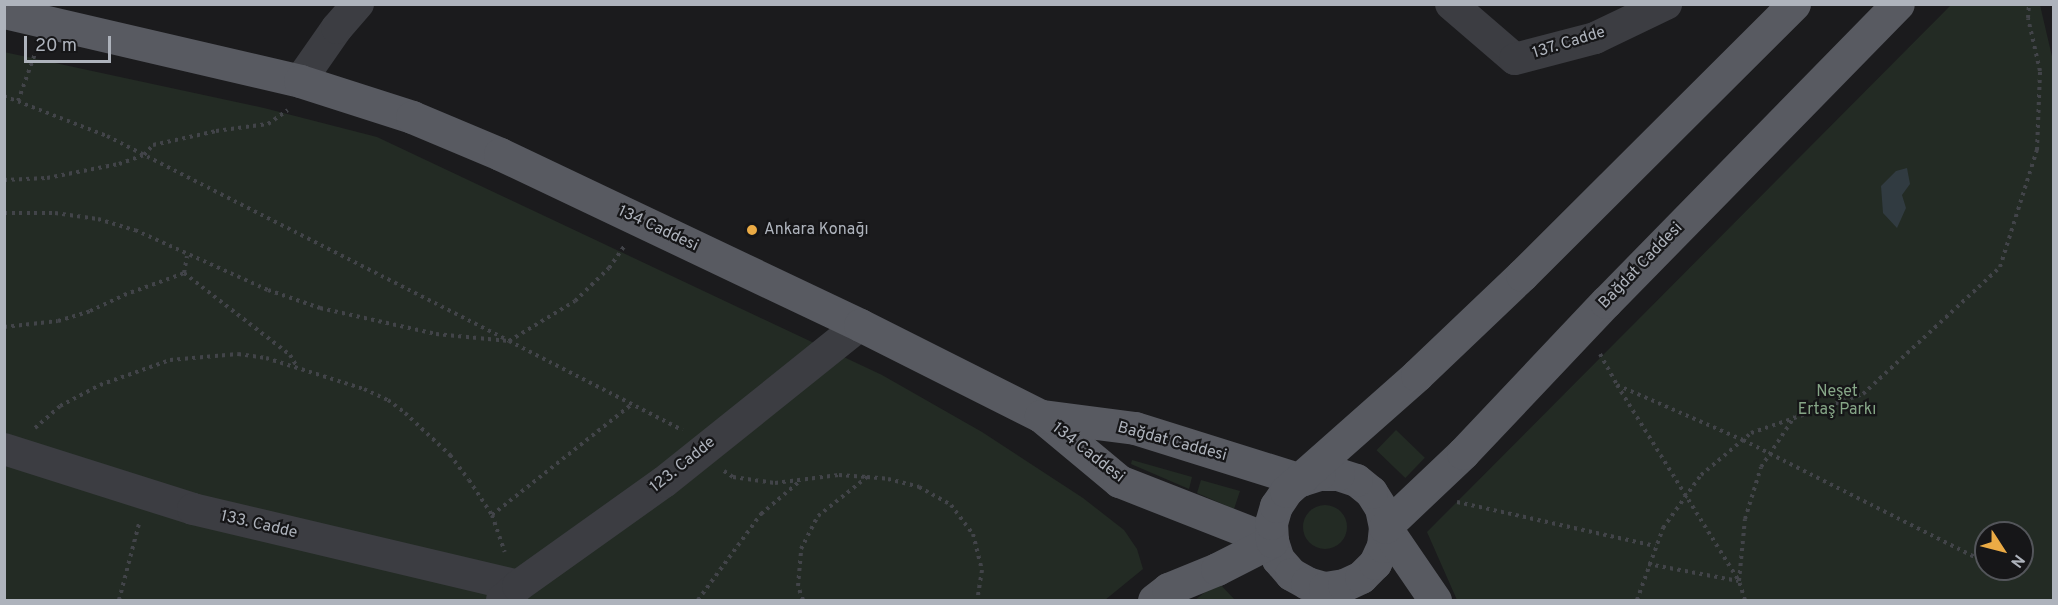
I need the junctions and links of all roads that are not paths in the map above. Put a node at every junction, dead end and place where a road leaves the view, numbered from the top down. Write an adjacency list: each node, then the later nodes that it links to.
1 (358, 4): 7 (street)
2 (1451, 4): 3 (street, 137. Cadde)
3 (1666, 4)
4 (1794, 4): 11 (main road)
5 (1898, 4): 12 (main road, Bağdat Caddesi)
6 (4, 12): 7 (main road, 134 Caddesi)
7 (300, 81): 8 (main road, 134 Caddesi)
8 (860, 325): 9 (main road, 134 Caddesi); 14 (street, 123. Cadde)
9 (1041, 416): 11 (main road, Bağdat Caddesi); 13 (main road, 134 Caddesi)
10 (11, 451): 14 (street, 133. Cadde)
11 (1301, 480): 12 (main road, Bağdat Caddesi); 13 (main road)
12 (1385, 527): 15 (main road); 17 (main road)
13 (1272, 541): 15 (main road); 16 (main road)
14 (510, 593)
15 (1342, 595)
16 (1154, 600)
17 (1435, 600)

